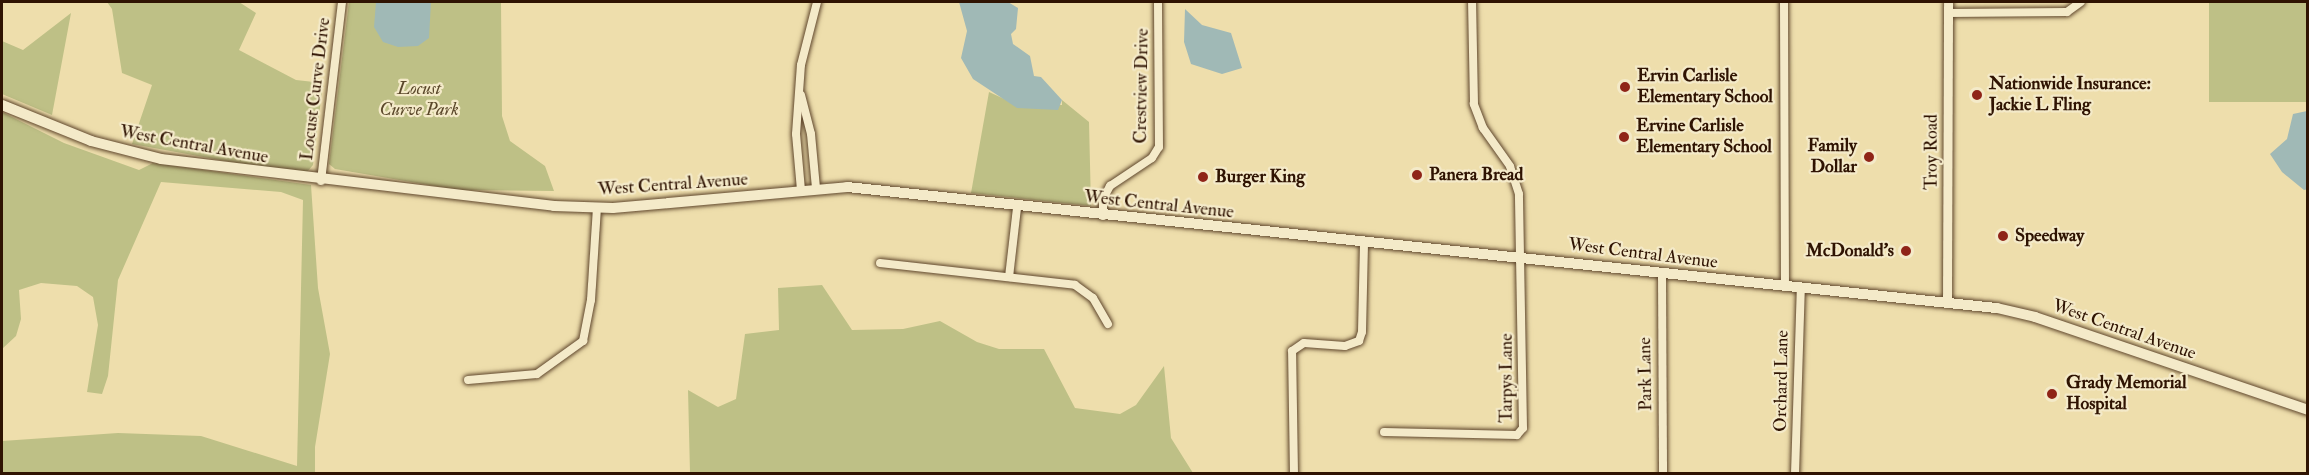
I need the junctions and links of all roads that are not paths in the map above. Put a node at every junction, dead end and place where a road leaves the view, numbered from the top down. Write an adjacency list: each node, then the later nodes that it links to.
1 (342, 2): 11 (street, Locust Curve Drive)
2 (817, 2): 9 (street)
3 (1158, 2): 16 (street, Crestview Drive)
4 (1472, 2): 18 (street)
5 (1784, 2): 22 (street)
6 (1948, 2): 8 (street, Troy Road)
7 (2081, 2): 8 (street)
8 (1948, 13): 24 (street, Troy Road)
9 (800, 90): 12 (street); 13 (street)
10 (2, 105): 11 (main road, West Central Avenue)
11 (321, 181): 14 (main road, West Central Avenue)
12 (816, 188): 13 (main road, West Central Avenue); 15 (main road, West Central Avenue)
13 (801, 190): 14 (main road, West Central Avenue)
14 (597, 208): 26 (street)
15 (1017, 208): 16 (main road, West Central Avenue); 21 (street)
16 (1103, 216): 17 (main road, West Central Avenue)
17 (1364, 243): 18 (main road, West Central Avenue); 29 (street)
18 (1520, 257): 20 (main road, West Central Avenue); 28 (street, Tarpys Lane)
19 (880, 263): 21 (street)
20 (1662, 274): 22 (main road, West Central Avenue); 30 (street, Park Lane)
21 (1009, 276): 25 (street)
22 (1785, 286): 23 (main road, West Central Avenue)
23 (1802, 288): 24 (main road, West Central Avenue); 31 (street, Orchard Lane)
24 (1947, 302): 27 (main road, West Central Avenue)
25 (1108, 324)
26 (468, 380)
27 (2307, 410)
28 (1384, 432)
29 (1294, 474)
30 (1663, 474)
31 (1795, 474)

